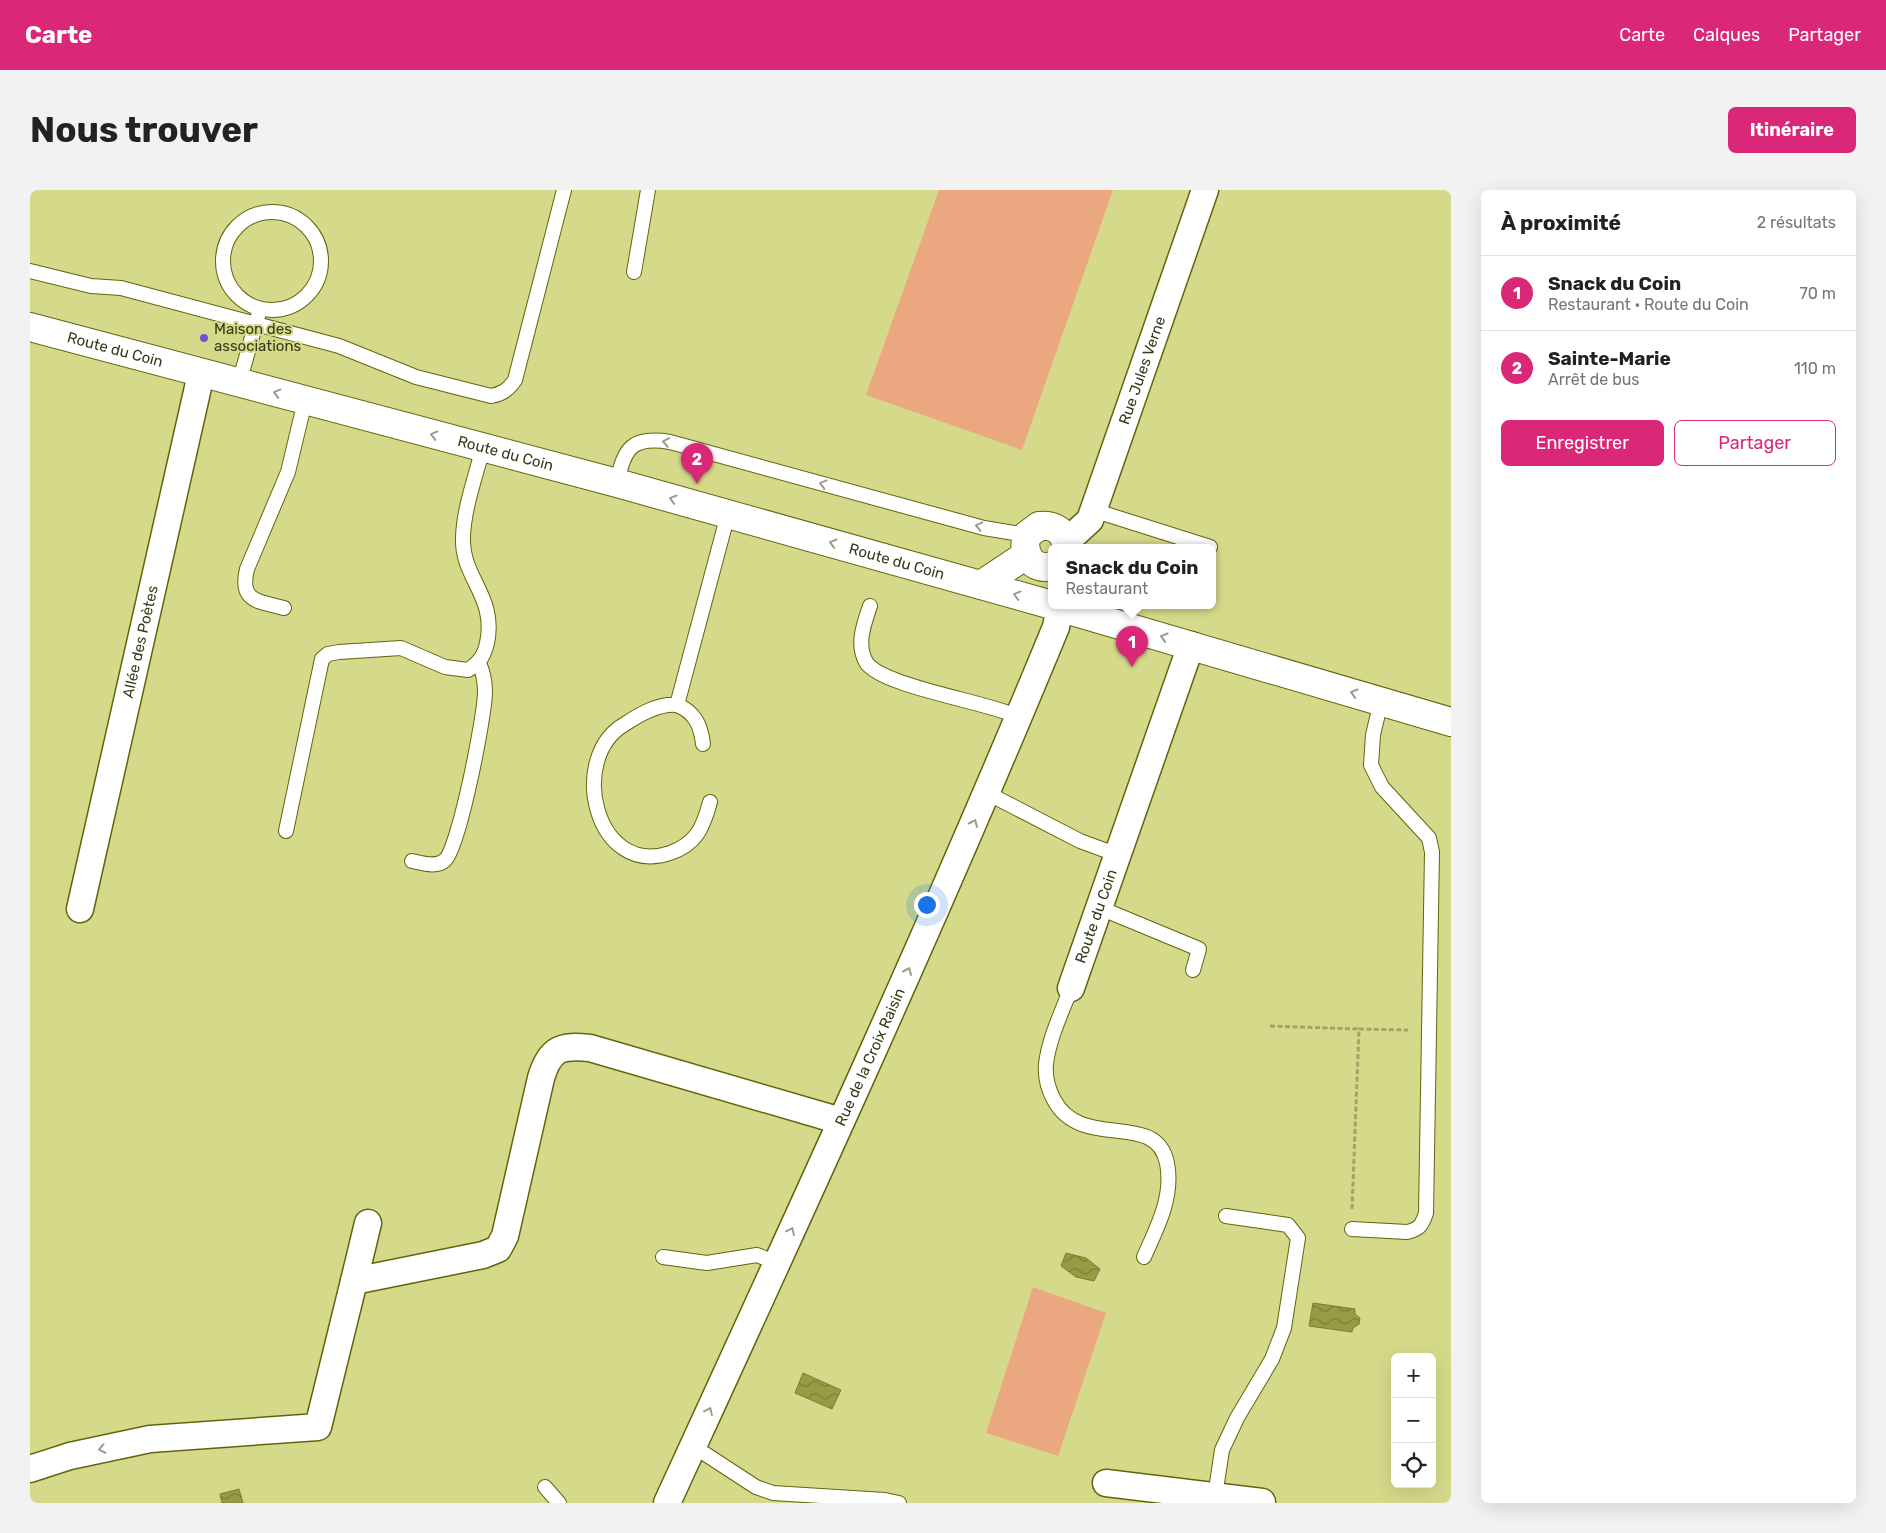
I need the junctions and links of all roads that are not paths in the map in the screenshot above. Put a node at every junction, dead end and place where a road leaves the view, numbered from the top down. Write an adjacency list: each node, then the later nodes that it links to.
1 (564, 190): 7 (lane)
2 (648, 190): 5 (lane)
3 (1205, 190): 14 (street, Rue Jules Verne)
4 (30, 271): 7 (lane)
5 (634, 272)
6 (260, 308): 6 (lane); 7 (lane)
7 (256, 324): 10 (lane)
8 (30, 327): 9 (main road, Route du Coin)
9 (201, 374): 10 (main road, Route du Coin); 42 (street, Allée des Poètes)
10 (239, 383): 11 (main road, Route du Coin, one-way to 10)
11 (305, 401): 12 (main road, Route du Coin, one-way to 11); 24 (lane)
12 (483, 447): 13 (main road, Route du Coin); 30 (lane)
13 (616, 483): 15 (main road, Route du Coin, one-way to 13); 19 (lane, one-way to 13)
14 (1093, 510): 17 (street, Rue Jules Verne); 18 (lane)
15 (728, 514): 21 (main road, Route du Coin, one-way to 15); 32 (lane)
16 (1066, 544): 19 (main road)
17 (1067, 544)
18 (1198, 544)
19 (1027, 545): 20 (main road); 21 (main road)
20 (1048, 566)
21 (981, 585): 22 (main road, Route du Coin, one-way to 21)
22 (1048, 604)
23 (870, 606): 33 (lane)
24 (284, 608)
25 (1058, 609): 33 (street, Rue de la Croix Raisin)
26 (1068, 609): 28 (main road, Route du Coin)
27 (1098, 609): 28 (main road, Route du Coin)
28 (1117, 623): 29 (main road, Route du Coin, one-way to 28)
29 (1191, 645): 31 (main road, Route du Coin, one-way to 29); 39 (street, Route du Coin)
30 (479, 663): 38 (lane); 40 (lane)
31 (1381, 701): 34 (main road, Route du Coin); 48 (lane)
32 (677, 705): 35 (lane); 37 (lane)
33 (1019, 717): 36 (street, Rue de la Croix Raisin)
34 (1451, 722)
35 (703, 744)
36 (987, 793): 39 (lane); 45 (street, Rue de la Croix Raisin, one-way to 36)
37 (710, 802)
38 (286, 831)
39 (1118, 855): 41 (street, Route du Coin)
40 (412, 861)
41 (1100, 908): 43 (lane); 44 (street, Route du Coin)
42 (80, 910)
43 (1193, 970)
44 (1071, 988): 50 (lane)
45 (841, 1121): 51 (street, Rue de la Croix Raisin, one-way to 45); 52 (street)
46 (1226, 1216): 58 (lane)
47 (368, 1223): 52 (street)
48 (1352, 1229)
49 (662, 1257): 51 (lane)
50 (1144, 1257)
51 (777, 1263): 53 (street, Rue de la Croix Raisin, one-way to 51)
52 (354, 1281): 54 (street, one-way to 54)
53 (693, 1446): 57 (lane); 60 (street, Rue de la Croix Raisin)
54 (30, 1469)
55 (1106, 1483): 58 (street)
56 (545, 1487): 59 (lane)
57 (756, 1487): 61 (lane); 62 (lane)
58 (1215, 1496): 63 (street)
59 (559, 1503)
60 (667, 1503)
61 (768, 1503)
62 (899, 1503)
63 (1264, 1503)

